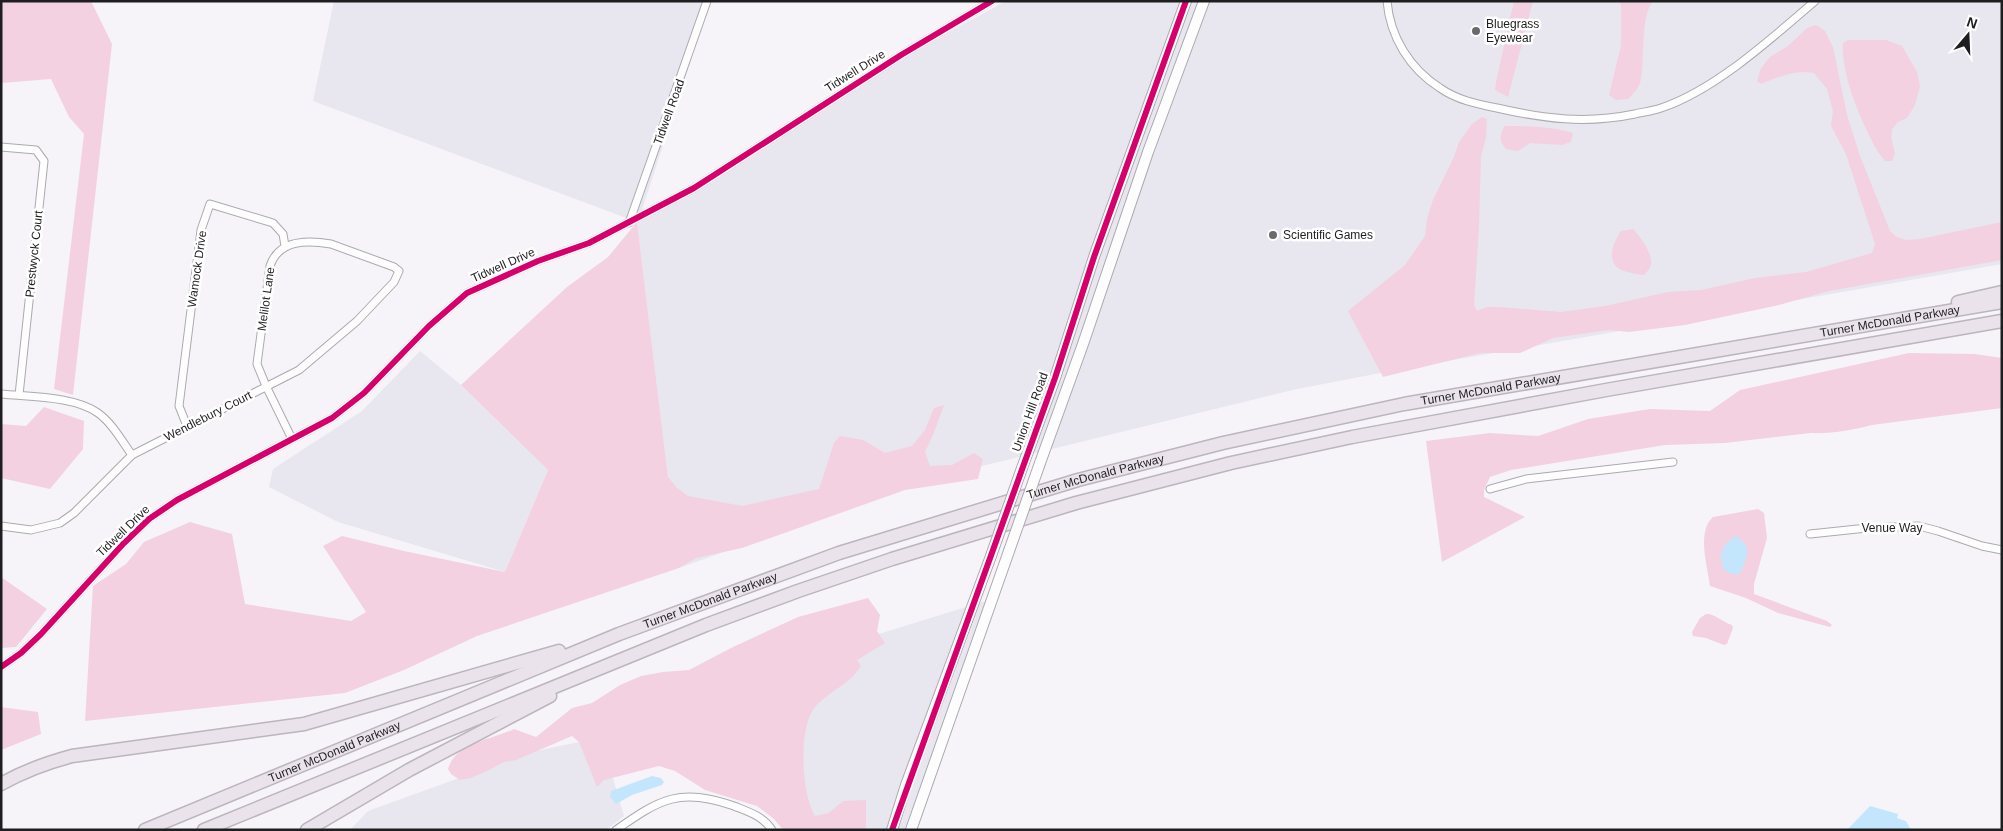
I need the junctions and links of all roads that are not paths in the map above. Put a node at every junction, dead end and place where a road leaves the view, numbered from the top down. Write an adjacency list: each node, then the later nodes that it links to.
1 (707, 1): 8 (street, Tidwell Road)
2 (992, 1): 8 (street, Tidwell Drive)
3 (1186, 1): 34 (street, Union Hill Road, bridge)
4 (1204, 1): 35 (street, bridge)
5 (1387, 1): 6 (street)
6 (1815, 1)
7 (1, 147): 16 (street, Prestwyck Court)
8 (629, 223): 18 (street, Tidwell Drive)
9 (285, 246): 14 (street, Melilot Lane); 14 (street, Wendlebury Court); 17 (street, Wamock Drive)
10 (2002, 292): 13 (highway)
11 (2002, 302): 13 (highway, Turner McDonald Parkway)
12 (2002, 322): 26 (highway, Turner McDonald Parkway)
13 (1802, 337): 25 (highway, Turner McDonald Parkway)
14 (266, 386): 17 (street, Wendlebury Court); 18 (street, Melilot Lane)
15 (1, 394): 16 (street)
16 (19, 396): 19 (street)
17 (187, 426): 19 (street, Wendlebury Court)
18 (292, 439): 27 (street, Tidwell Drive)
19 (132, 454): 22 (street, Wendlebury Court)
20 (1673, 462): 21 (street)
21 (1490, 489)
22 (1, 526)
23 (1810, 534): 24 (street, Venue Way)
24 (2002, 550)
25 (619, 634): 28 (highway); 29 (highway, Turner McDonald Parkway)
26 (615, 662): 30 (highway, Turner McDonald Parkway); 31 (highway)
27 (1, 667)
28 (1, 784)
29 (145, 830)
30 (204, 830)
31 (307, 830)
32 (616, 830): 33 (street)
33 (772, 830)
34 (892, 830)
35 (911, 830)

